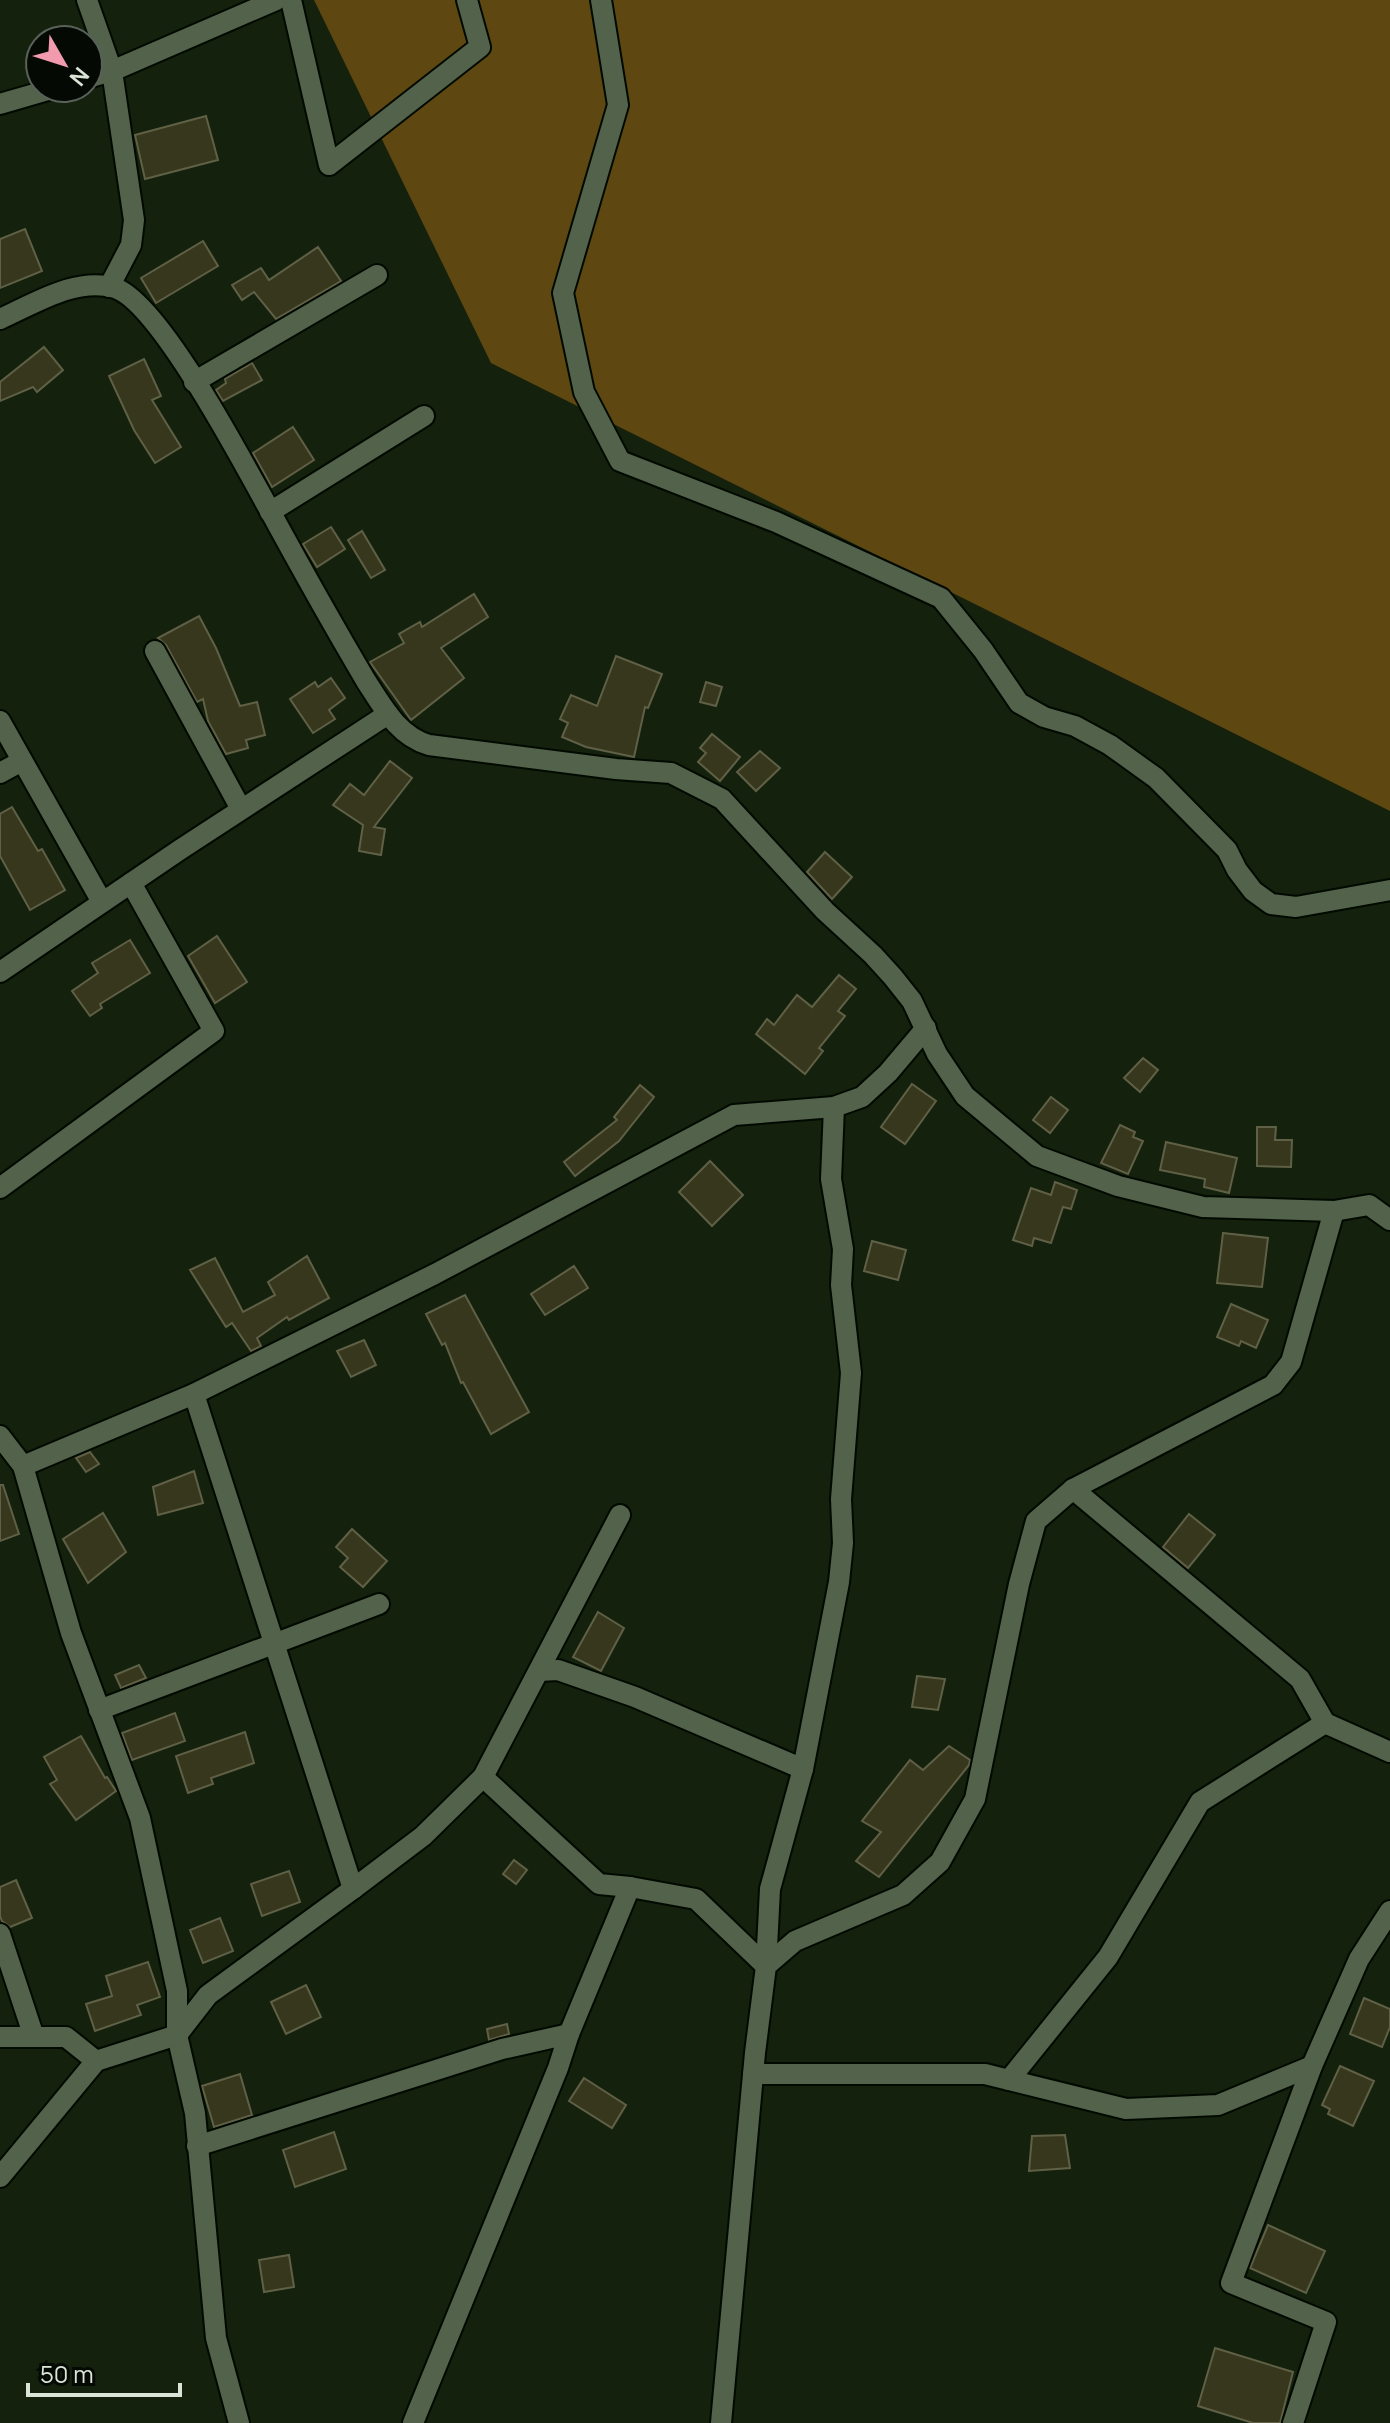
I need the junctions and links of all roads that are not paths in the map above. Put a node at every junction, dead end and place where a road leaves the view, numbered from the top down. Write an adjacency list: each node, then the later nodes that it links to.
1 (87, 0): 6 (street)
2 (276, 0): 6 (street)
3 (291, 0): 4 (street)
4 (467, 0)
5 (601, 0): 23 (street)
6 (112, 71): 7 (street); 11 (street)
7 (104, 73)
8 (24, 97): 9 (street)
9 (0, 104)
10 (377, 275): 13 (street)
11 (109, 287): 12 (street); 13 (street)
12 (0, 319)
13 (194, 382): 15 (street)
14 (424, 416): 15 (street)
15 (270, 512): 17 (street)
16 (155, 651): 21 (street)
17 (388, 714): 21 (street); 26 (street)
18 (0, 721): 19 (street)
19 (22, 761): 20 (street); 24 (street)
20 (0, 773)
21 (241, 809): 22 (street)
22 (131, 883): 24 (street); 28 (street)
23 (1390, 890)
24 (102, 902): 25 (street)
25 (0, 972)
26 (926, 1028): 27 (street); 30 (street)
27 (834, 1107): 31 (street); 42 (street)
28 (0, 1188)
29 (1386, 1208): 30 (street)
30 (1334, 1211): 34 (street)
31 (194, 1394): 33 (street); 37 (street)
32 (0, 1436): 33 (street)
33 (23, 1466): 39 (street)
34 (1073, 1489): 40 (street); 48 (street)
35 (620, 1515): 38 (street)
36 (379, 1604): 37 (street)
37 (276, 1644): 39 (street); 45 (street)
38 (539, 1671): 42 (street); 43 (street)
39 (99, 1710): 50 (street)
40 (1325, 1723): 41 (street); 56 (street)
41 (1390, 1752)
42 (803, 1769): 48 (street)
43 (483, 1777): 44 (street); 45 (street)
44 (630, 1887): 48 (street); 49 (street)
45 (353, 1889): 50 (street)
46 (1390, 1911): 54 (street)
47 (0, 1934): 52 (street)
48 (766, 1966): 55 (street)
49 (569, 2034): 57 (street); 60 (street)
50 (177, 2035): 53 (street); 57 (street)
51 (0, 2037): 52 (street)
52 (34, 2037): 53 (street)
53 (96, 2061): 58 (street)
54 (1312, 2066): 56 (street); 62 (street)
55 (753, 2074): 56 (street); 61 (street)
56 (1009, 2080)
57 (197, 2146): 59 (street)
58 (0, 2177)
59 (239, 2423)
60 (413, 2423)
61 (721, 2423)
62 (1293, 2423)

